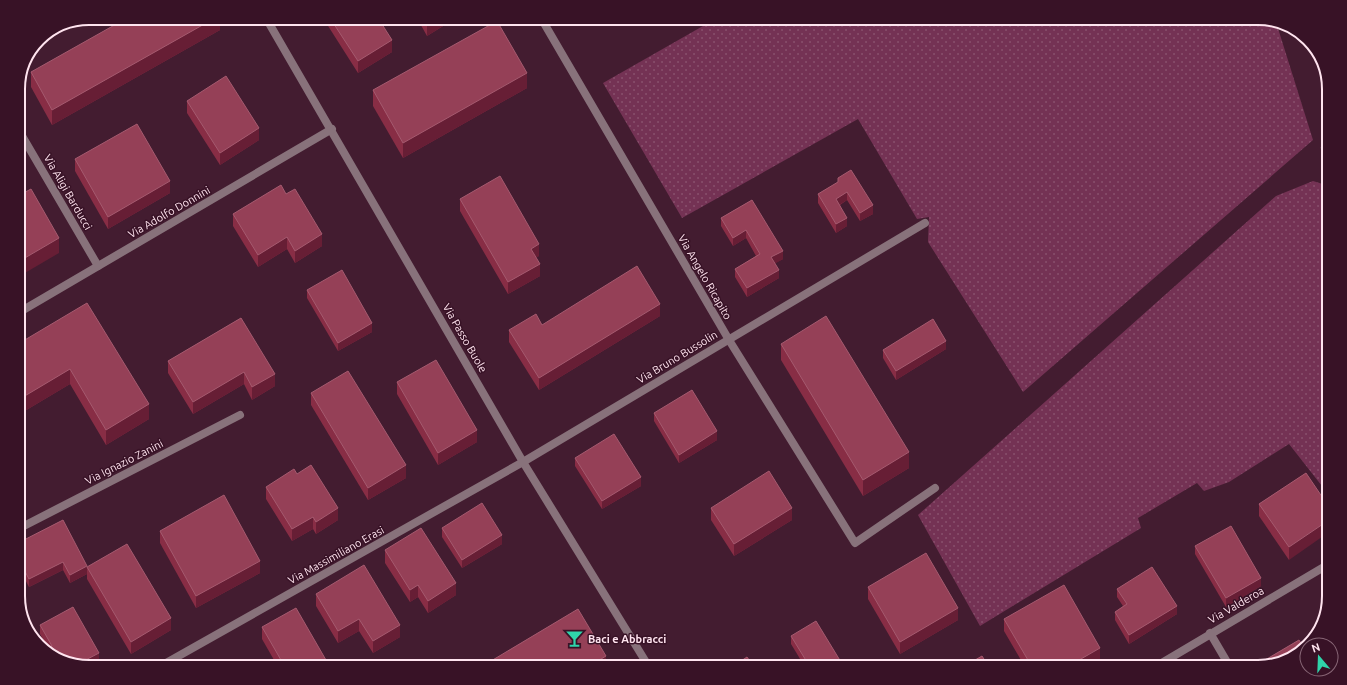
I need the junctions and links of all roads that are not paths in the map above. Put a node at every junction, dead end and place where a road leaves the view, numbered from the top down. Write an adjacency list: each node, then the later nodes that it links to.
1 (270, 25): 3 (street, Via Passo Buole)
2 (545, 25): 8 (street, Via Angelo Ricapito)
3 (332, 129): 6 (street, Via Adolfo Donnini); 10 (street, Via Passo Buole)
4 (25, 141): 6 (street, Via Aligi Barducci)
5 (925, 222): 8 (street, Via Bruno Bussolin)
6 (98, 266): 7 (street, Via Adolfo Donnini)
7 (25, 309)
8 (728, 340): 10 (street, Via Bruno Bussolin); 11 (street, Via Angelo Ricapito)
9 (240, 415): 12 (street, Via Ignazio Zanini)
10 (523, 462): 15 (street, Via Massimiliano Erasi); 16 (street, Via Passo Buole)
11 (936, 488)
12 (25, 525)
13 (1322, 568): 14 (street, Via Valderoa)
14 (1210, 634): 17 (street, Via Valderoa); 18 (street)
15 (171, 660)
16 (645, 660)
17 (1167, 660)
18 (1226, 660)

